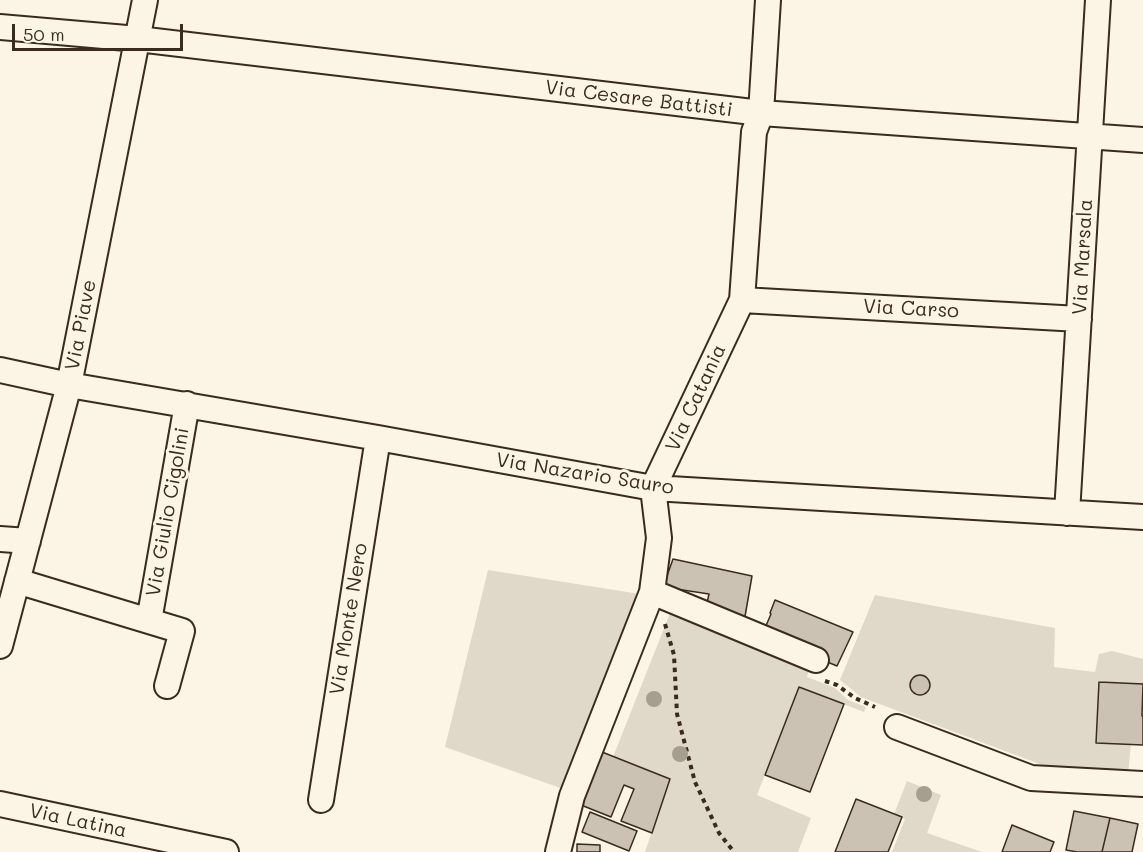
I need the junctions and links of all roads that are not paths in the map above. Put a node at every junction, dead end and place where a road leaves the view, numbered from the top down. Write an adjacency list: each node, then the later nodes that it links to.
1 (145, 0): 5 (street, Via Piave)
2 (768, 0): 6 (street, Via Catania)
3 (1098, 0): 7 (street, Via Marsala)
4 (0, 27): 5 (street, Via Cesare Battisti)
5 (138, 39): 6 (street, Via Cesare Battisti); 12 (street, Via Piave)
6 (761, 113): 7 (street, Via Cesare Battisti); 9 (street, Via Catania)
7 (1090, 136): 8 (street, Via Cesare Battisti); 10 (street, Via Marsala)
8 (1143, 140)
9 (742, 300): 10 (street, Via Carso); 15 (street, Via Catania)
10 (1080, 319): 16 (street, Via Marsala)
11 (0, 370): 12 (street, Via Nazario Sauro)
12 (69, 385): 13 (street, Via Nazario Sauro); 19 (street, Via Piave)
13 (187, 404): 14 (street, Via Nazario Sauro); 22 (street, Via Giulio Cigolini)
14 (378, 438): 15 (street, Via Nazario Sauro); 28 (street, Via Monte Nero)
15 (653, 489): 16 (street, Via Nazario Sauro); 21 (street)
16 (1067, 513): 17 (street, Via Nazario Sauro)
17 (1143, 517)
18 (0, 539): 19 (street)
19 (28, 541): 20 (street, Via Piave)
20 (17, 581): 22 (street, Via Giulio Cigolini); 23 (street, Via Piave)
21 (649, 600): 24 (street); 31 (street)
22 (149, 621): 25 (street, Via Giulio Cigolini)
23 (0, 646)
24 (816, 660)
25 (167, 686)
26 (897, 727): 27 (street)
27 (1143, 783)
28 (321, 800)
29 (0, 804): 30 (street, Via Latina)
30 (226, 852)
31 (558, 852)

